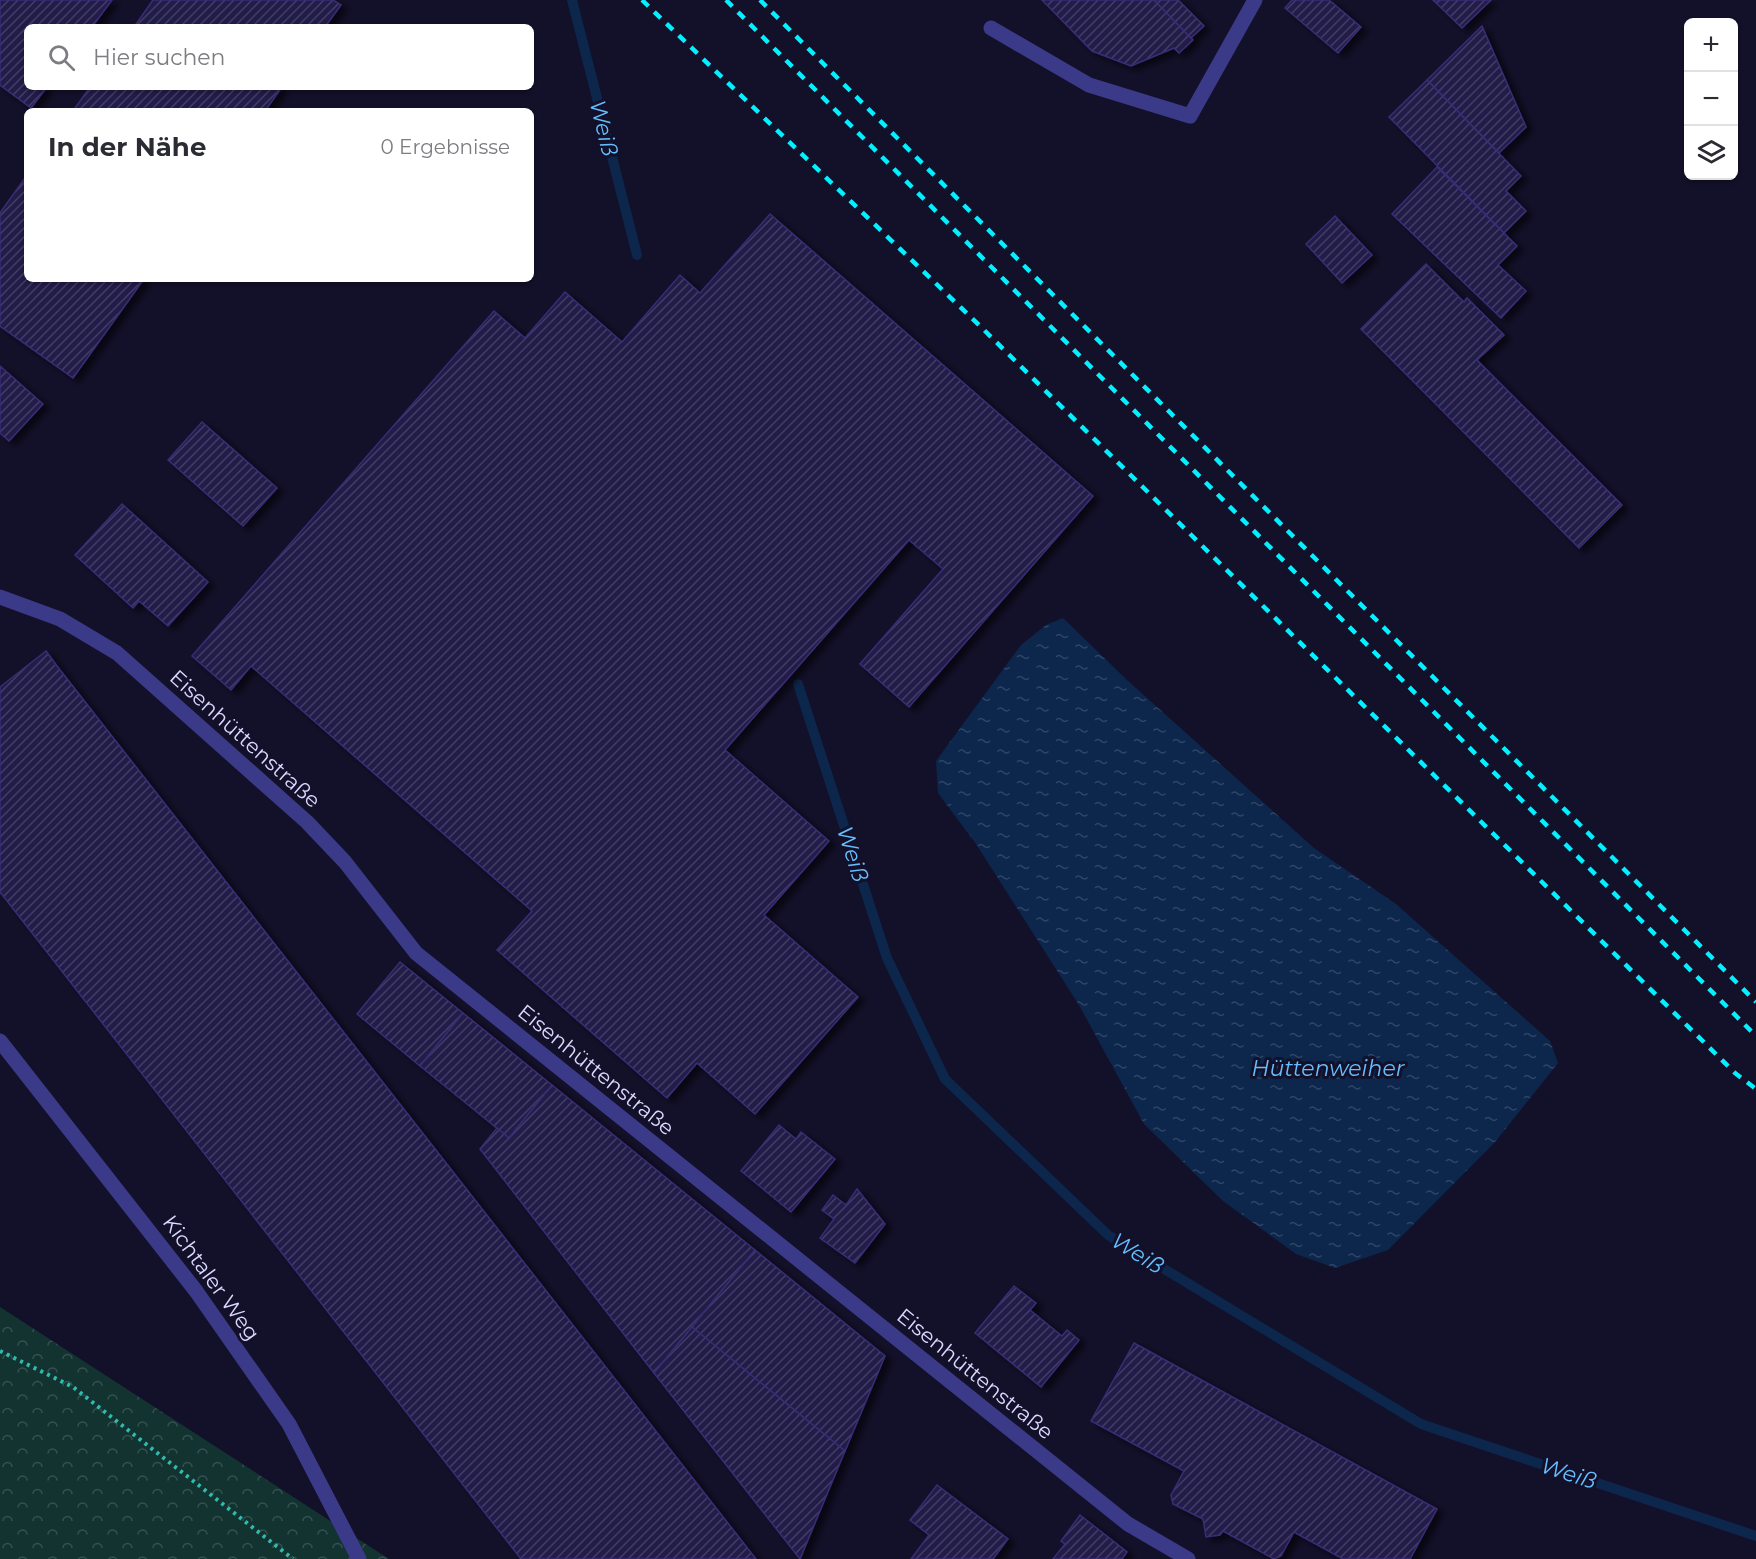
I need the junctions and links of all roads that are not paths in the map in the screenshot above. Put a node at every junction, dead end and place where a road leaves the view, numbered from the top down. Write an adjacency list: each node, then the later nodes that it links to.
1 (1255, 0): 2 (street)
2 (991, 28)
3 (0, 597): 6 (street, Eisenhüttenstraße)
4 (0, 1041): 5 (street, Kichtaler Weg)
5 (359, 1559)
6 (1188, 1559)

